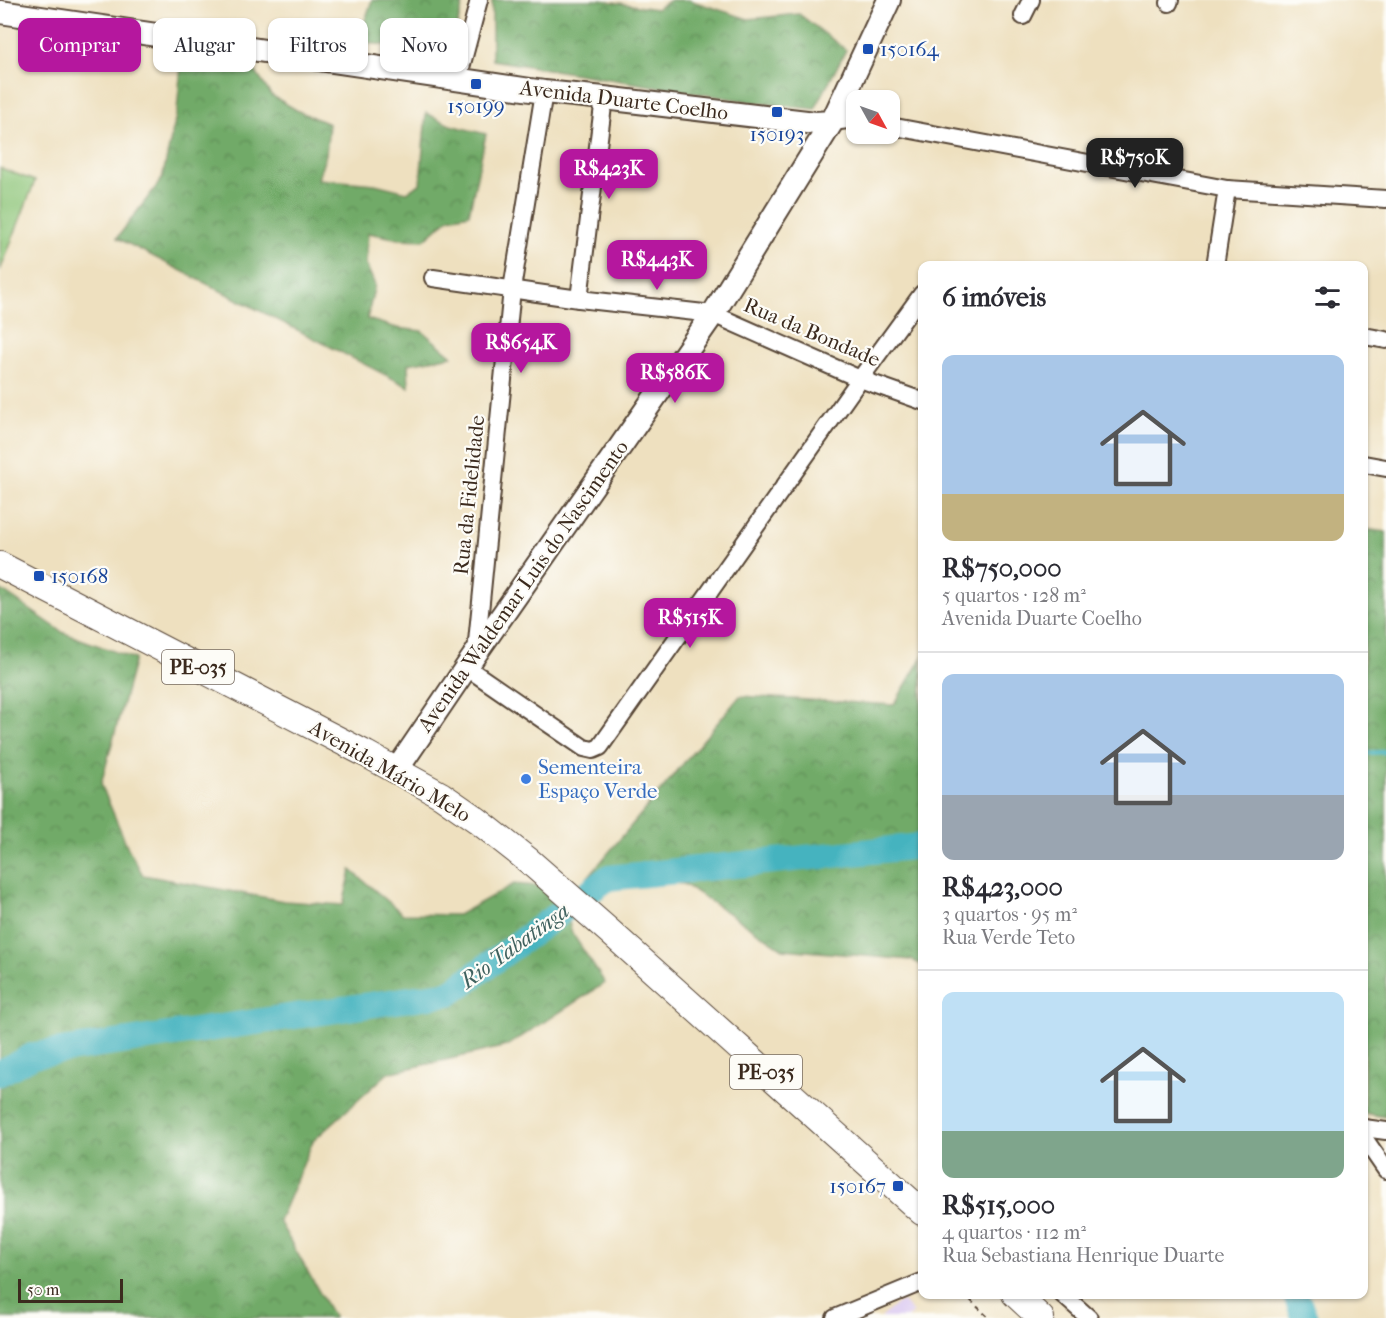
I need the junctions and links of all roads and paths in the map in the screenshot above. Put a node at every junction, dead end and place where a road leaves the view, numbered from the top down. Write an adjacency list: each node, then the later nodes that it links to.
1 (479, 0): 6 (street)
2 (890, 0): 10 (main road, Avenida Waldemar Luis do Nascimento)
3 (1031, 0): 5 (street)
4 (0, 12): 6 (main road, Avenida Duarte Coelho)
5 (1023, 16)
6 (458, 79): 7 (main road, Avenida Duarte Coelho)
7 (544, 92): 8 (main road, Avenida Duarte Coelho); 16 (street, Rua da Fidelidade)
8 (604, 98): 10 (main road, Avenida Duarte Coelho); 17 (street)
9 (846, 120): 10 (street, Avenida Duarte Coelho)
10 (832, 122): 19 (main road, Avenida Waldemar Luis do Nascimento)
11 (900, 128): 12 (street)
12 (1227, 189): 13 (street); 14 (street)
13 (1386, 199)
14 (1216, 261)
15 (433, 278): 16 (street, Rua da Bondade)
16 (512, 289): 17 (street, Rua da Bondade); 27 (street, Rua da Fidelidade)
17 (579, 299): 19 (street, Rua da Bondade)
18 (918, 299): 22 (street)
19 (713, 314): 22 (street, Rua da Bondade); 27 (main road, Avenida Waldemar Luis do Nascimento)
20 (1368, 337): 21 (street)
21 (1386, 340)
22 (860, 379): 23 (street, Rua da Bondade); 27 (street)
23 (918, 400)
24 (1368, 465): 25 (street)
25 (1386, 468)
26 (0, 565): 28 (main road, Avenida Mário Melo / PE-035)
27 (471, 660): 28 (main road, Avenida Waldemar Luis do Nascimento)
28 (396, 771): 33 (main road, Avenida Mário Melo / PE-035)
29 (1368, 1129): 30 (street)
30 (1386, 1131)
31 (1368, 1144): 32 (street)
32 (1386, 1170)
33 (918, 1208)
34 (918, 1284): 38 (street)
35 (969, 1299): 39 (path)
36 (1020, 1299): 40 (main road)
37 (1068, 1299): 41 (street)
38 (835, 1318)
39 (989, 1318)
40 (1041, 1318)
41 (1089, 1318)

